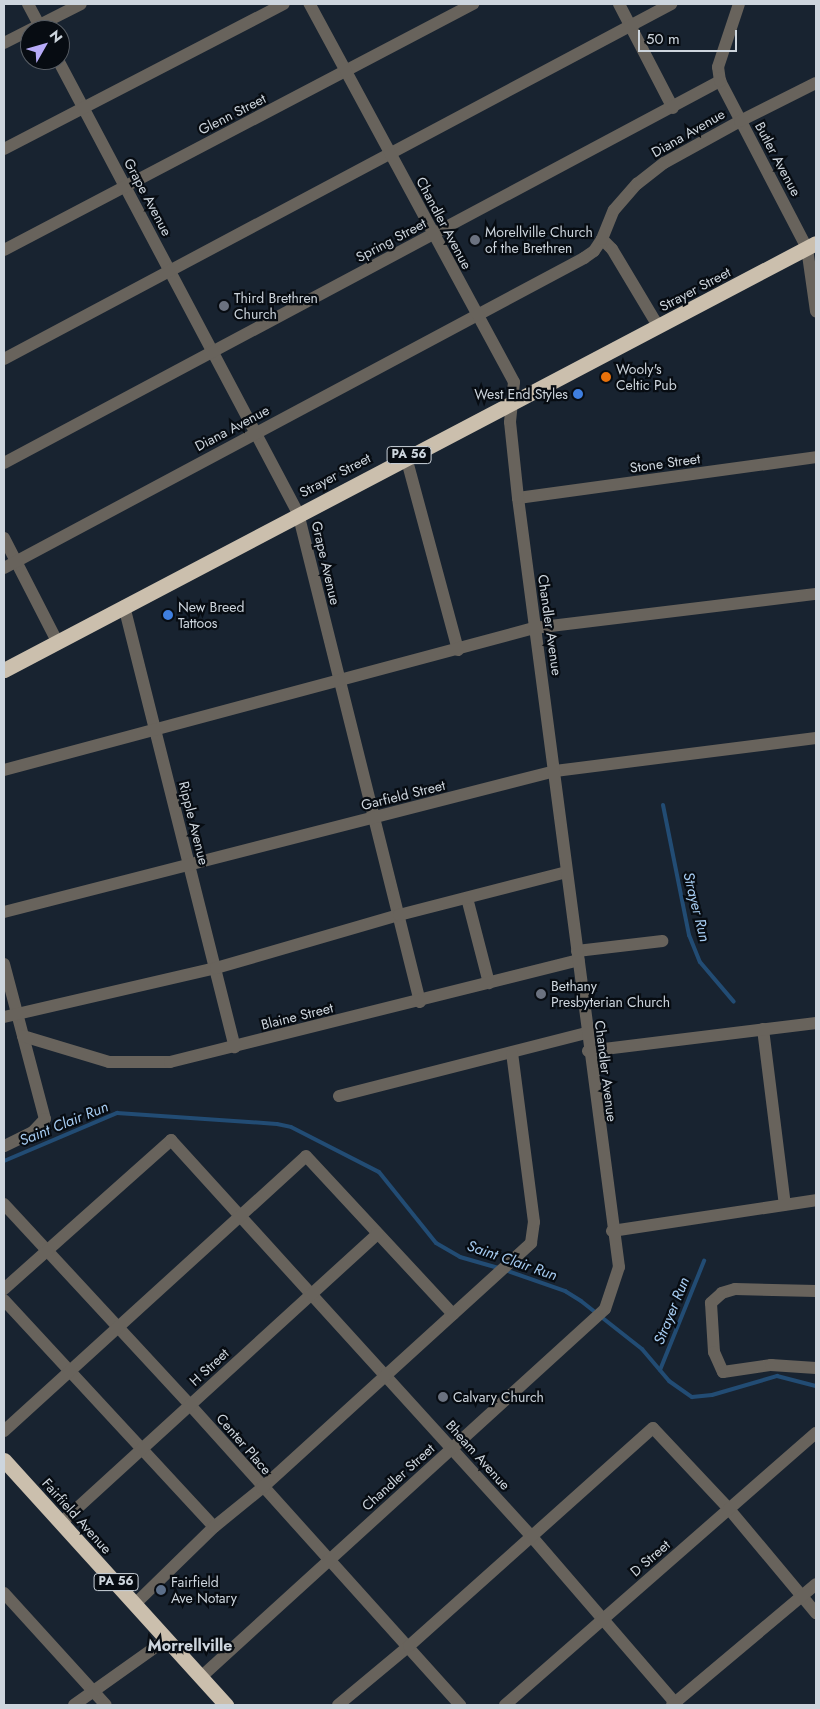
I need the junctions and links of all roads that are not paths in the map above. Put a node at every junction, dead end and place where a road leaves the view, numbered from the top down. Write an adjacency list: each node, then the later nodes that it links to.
1 (28, 4): 9 (street)
2 (81, 4): 10 (street)
3 (284, 4): 18 (street)
4 (310, 4): 15 (street, Chandler Avenue)
5 (473, 4): 15 (street, Glenn Street)
6 (619, 4): 11 (street)
7 (671, 4): 11 (street)
8 (739, 4): 16 (street)
9 (37, 20)
10 (53, 20)
11 (631, 26): 19 (street); 22 (street)
12 (20, 36): 13 (street)
13 (4, 43)
14 (63, 70): 18 (street, Grape Avenue)
15 (346, 72): 22 (street, Chandler Avenue); 23 (street, Glenn Street)
16 (720, 81): 19 (street, Spring Street); 20 (street, Butler Avenue)
17 (816, 83): 20 (street, Diana Avenue)
18 (83, 108): 21 (street); 23 (street, Grape Avenue)
19 (673, 108): 24 (street, Spring Street)
20 (740, 121): 25 (street, Diana Avenue); 26 (street, Butler Avenue)
21 (4, 149)
22 (391, 153): 24 (street, Chandler Avenue); 28 (street)
23 (125, 186): 27 (street, Glenn Street); 28 (street, Grape Avenue)
24 (434, 234): 30 (street, Chandler Avenue); 32 (street, Spring Street)
25 (602, 239): 30 (street, Diana Avenue); 31 (street)
26 (812, 245): 29 (street, Butler Avenue); 31 (highway, Strayer Street / PA 56)
27 (4, 250)
28 (170, 271): 32 (street, Grape Avenue); 33 (street)
29 (816, 311)
30 (476, 316): 34 (street, Chandler Avenue); 35 (street, Diana Avenue)
31 (658, 326): 34 (highway, Strayer Street / PA 56)
32 (213, 351): 35 (street, Grape Avenue); 38 (street, Spring Street)
33 (4, 359)
34 (514, 401): 36 (highway, Strayer Street / PA 56); 39 (street, Chandler Avenue)
35 (254, 433): 40 (street, Grape Avenue); 42 (street, Diana Avenue)
36 (406, 457): 40 (highway, Strayer Street / PA 56); 48 (street)
37 (816, 457): 39 (street, Stone Street)
38 (4, 463)
39 (518, 498): 46 (street, Chandler Avenue)
40 (298, 513): 45 (highway, Strayer Street / PA 56); 50 (street, Grape Avenue)
41 (4, 538): 42 (street)
42 (16, 561): 43 (street, Diana Avenue); 47 (street)
43 (4, 568)
44 (816, 594): 46 (street)
45 (124, 606): 47 (highway, Strayer Street / PA 56); 51 (street, Ripple Avenue)
46 (534, 628): 48 (street); 54 (street, Chandler Avenue)
47 (57, 641): 49 (highway, Strayer Street / PA 56)
48 (458, 650): 50 (street)
49 (4, 670)
50 (338, 680): 51 (street); 55 (street, Grape Avenue)
51 (156, 731): 53 (street); 56 (street, Ripple Avenue)
52 (816, 738): 54 (street, Garfield Street)
53 (4, 770)
54 (554, 771): 55 (street, Garfield Street); 57 (street, Chandler Avenue)
55 (374, 818): 56 (street, Garfield Street); 60 (street, Grape Avenue)
56 (189, 864): 59 (street, Garfield Street); 64 (street, Ripple Avenue)
57 (566, 872): 58 (street); 62 (street, Chandler Avenue)
58 (467, 898): 60 (street); 65 (street)
59 (4, 912)
60 (399, 915): 64 (street); 66 (street, Grape Avenue)
61 (662, 941): 62 (street, Blaine Street)
62 (577, 955): 65 (street, Blaine Street); 70 (street, Chandler Avenue)
63 (4, 964): 67 (street)
64 (216, 968): 67 (street); 72 (street, Ripple Avenue)
65 (489, 983): 66 (street, Blaine Street)
66 (420, 1002): 72 (street, Blaine Street)
67 (10, 1015): 71 (street)
68 (816, 1023): 69 (street)
69 (763, 1029): 73 (street); 79 (street)
70 (586, 1033): 73 (street, Chandler Avenue); 74 (street)
71 (22, 1036): 72 (street, Blaine Street); 76 (street)
72 (235, 1047)
73 (588, 1051): 81 (street, Chandler Avenue)
74 (512, 1053): 75 (street); 89 (street)
75 (340, 1096)
76 (4, 1146)
77 (816, 1200): 79 (street)
78 (4, 1204): 83 (street, Center Place)
79 (784, 1205): 81 (street)
80 (240, 1215): 82 (street); 83 (street, Bheam Avenue); 86 (street, Bheam Avenue); 90 (street)
81 (612, 1231): 87 (street, Chandler Avenue)
82 (377, 1234): 86 (street, H Street); 89 (street)
83 (46, 1250): 84 (street); 90 (street, Center Place)
84 (4, 1289)
85 (816, 1292): 91 (street)
86 (312, 1294): 93 (street, Bheam Avenue); 94 (street, H Street)
87 (612, 1297): 98 (street, Chandler Street)
88 (4, 1300): 92 (street)
89 (452, 1314): 93 (street)
90 (117, 1328): 92 (street); 94 (street, Center Place)
91 (816, 1368)
92 (70, 1370): 95 (street); 97 (street)
93 (386, 1373): 98 (street, Bheam Avenue); 100 (street)
94 (190, 1405): 97 (street, H Street); 100 (street, Center Place)
95 (4, 1431)
96 (816, 1433): 101 (street, D Street)
97 (143, 1448): 102 (street, H Street); 103 (street)
98 (452, 1448): 104 (street, Bheam Avenue); 105 (street, Chandler Street)
99 (4, 1460): 102 (highway, Fairfield Avenue / PA 56)
100 (262, 1488): 103 (street); 105 (street, Center Place)
101 (729, 1509): 104 (street); 108 (street); 111 (street, D Street)
102 (62, 1522): 109 (highway, Fairfield Avenue / PA 56)
103 (214, 1527): 109 (street)
104 (532, 1537): 111 (street, Bheam Avenue); 113 (street)
105 (330, 1559): 113 (street, Center Place); 114 (street, Chandler Street)
106 (816, 1584): 108 (street)
107 (4, 1593): 115 (street)
108 (802, 1597): 110 (street); 117 (street)
109 (136, 1604): 112 (highway, Fairfield Avenue / PA 56)
110 (816, 1613)
111 (604, 1618): 117 (street, Bheam Avenue); 122 (street, D Street)
112 (167, 1639): 114 (highway, Fairfield Avenue / PA 56); 115 (street)
113 (409, 1646): 116 (street); 121 (street, Center Place)
114 (200, 1677): 120 (highway, Fairfield Avenue / PA 56)
115 (94, 1692): 118 (street); 119 (street)
116 (344, 1703)
117 (675, 1704)
118 (74, 1705)
119 (106, 1705)
120 (226, 1705)
121 (460, 1705)
122 (505, 1705)

